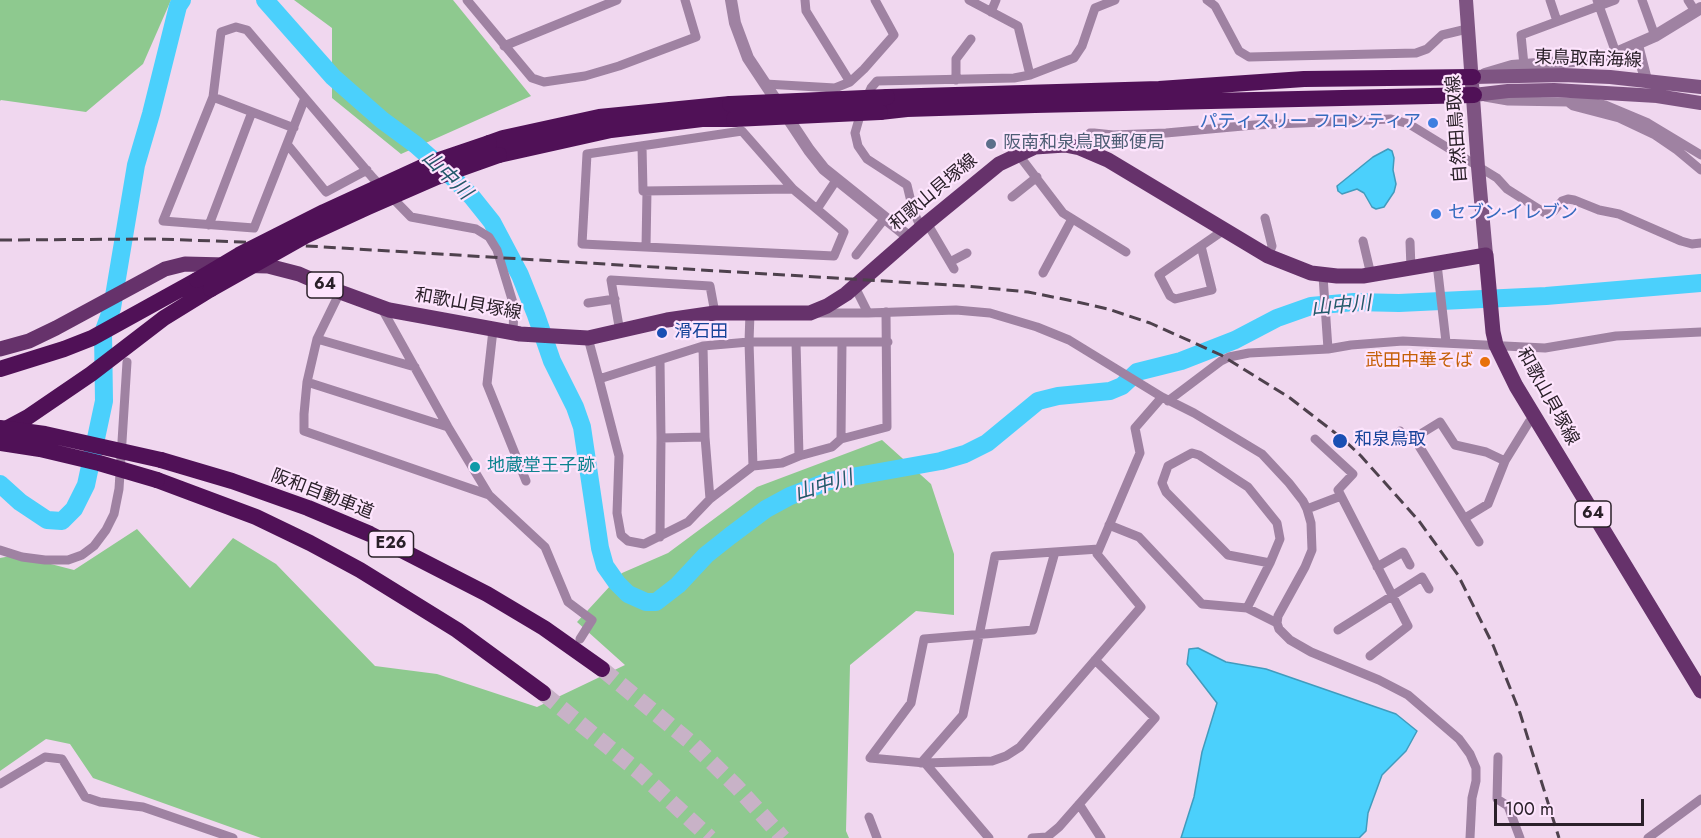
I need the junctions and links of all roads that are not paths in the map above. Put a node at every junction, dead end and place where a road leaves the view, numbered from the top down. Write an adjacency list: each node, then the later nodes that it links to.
1 (466, 0): 25 (street)
2 (617, 0): 25 (street)
3 (685, 0): 25 (street)
4 (731, 0): 33 (street)
5 (805, 0): 32 (street)
6 (875, 0): 32 (street)
7 (969, 0): 19 (street)
8 (996, 0): 19 (street)
9 (1115, 0): 17 (street)
10 (1207, 0): 21 (street)
11 (1466, 0): 21 (main road, 自然田鳥取線)
12 (1550, 0): 20 (street)
13 (1616, 0): 16 (street)
14 (1642, 0): 22 (street)
15 (1688, 0): 18 (street)
16 (1598, 3): 20 (street); 26 (street)
17 (1095, 4): 28 (street)
18 (1698, 9): 22 (street)
19 (991, 12): 28 (street)
20 (1557, 21): 27 (street)
21 (1467, 29): 29 (main road, 自然田鳥取線)
22 (1655, 36): 24 (street)
23 (971, 39): 30 (street)
24 (1637, 45): 26 (street); 31 (street)
25 (504, 46)
26 (1616, 53): 27 (street)
27 (1524, 65): 29 (street)
28 (1030, 75): 30 (street)
29 (1473, 77): 31 (main road, 東鳥取南海線); 36 (main road, 自然田鳥取線); 41 (highway, bridge)
30 (956, 80): 62 (street)
31 (1646, 80): 34 (main road, 東鳥取南海線)
32 (850, 82): 33 (street)
33 (765, 84): 53 (street)
34 (1701, 87)
35 (1554, 90): 36 (main road, 東鳥取南海線); 39 (street); 40 (main road, 東鳥取南海線)
36 (1474, 95): 39 (street); 41 (highway, bridge); 49 (main road, 自然田鳥取線)
37 (213, 97): 38 (street); 42 (street); 61 (street)
38 (305, 98): 43 (street); 50 (street)
39 (1567, 102): 48 (street); 51 (street)
40 (1701, 103)
41 (732, 111): 79 (highway, bridge)
42 (252, 112): 43 (street); 61 (street)
43 (294, 128): 44 (street)
44 (287, 144): 50 (street); 61 (street)
45 (642, 146): 54 (street); 55 (street); 68 (street)
46 (1077, 147): 47 (main road, 和歌山貝塚線 / 64); 49 (street); 63 (main road, 和歌山貝塚線 / 64)
47 (1018, 154): 52 (street); 62 (main road, 和歌山貝塚線 / 64)
48 (1701, 155)
49 (1478, 167): 66 (street); 73 (main road, 自然田鳥取線)
50 (367, 170): 93 (street)
51 (1701, 170)
52 (1036, 177): 56 (street); 60 (street)
53 (837, 179): 57 (street); 58 (street)
54 (794, 189): 55 (street); 57 (street)
55 (647, 191): 68 (street)
56 (1012, 197)
57 (817, 209): 68 (street)
58 (885, 218): 62 (street); 71 (street)
59 (1265, 218): 72 (street)
60 (1072, 219): 69 (street); 76 (street)
61 (210, 225)
62 (920, 230): 70 (street); 80 (main road, 和歌山貝塚線 / 64)
63 (1224, 230): 67 (street); 72 (main road, 和歌山貝塚線 / 64)
64 (1363, 241): 77 (street)
65 (1410, 242): 74 (street)
66 (1701, 243)
67 (1201, 246): 67 (street)
68 (646, 247)
69 (1126, 252)
70 (967, 253)
71 (856, 255)
72 (1268, 256): 78 (main road, 和歌山貝塚線 / 64)
73 (1487, 263): 75 (main road, 和歌山貝塚線 / 64); 96 (main road, 和歌山貝塚線 / 64)
74 (1411, 268): 75 (main road, 和歌山貝塚線 / 64); 77 (main road, 和歌山貝塚線 / 64)
75 (1438, 270): 101 (street)
76 (1043, 273)
77 (1371, 275): 78 (main road, 和歌山貝塚線 / 64)
78 (1323, 282): 104 (street)
79 (204, 284): 108 (highway); 114 (highway)
80 (855, 287): 85 (main road, 和歌山貝塚線 / 64); 89 (street)
81 (340, 292): 84 (main road, 和歌山貝塚線 / 64); 95 (street); 103 (main road, 和歌山貝塚線 / 64)
82 (615, 300): 83 (street); 87 (street); 91 (street)
83 (588, 303)
84 (381, 307): 90 (main road, 和歌山貝塚線 / 64); 107 (street)
85 (810, 312): 88 (main road, 和歌山貝塚線 / 64); 89 (street)
86 (886, 312): 89 (street); 100 (street); 111 (street)
87 (715, 313): 88 (main road, 和歌山貝塚線 / 64); 91 (main road, 和歌山貝塚線 / 64)
88 (750, 313): 97 (street)
89 (868, 313)
90 (493, 330): 93 (main road, 和歌山貝塚線 / 64); 125 (street)
91 (620, 332): 94 (main road, 和歌山貝塚線 / 64)
92 (1701, 332): 96 (street)
93 (516, 334): 94 (main road, 和歌山貝塚線 / 64)
94 (581, 338): 109 (street)
95 (317, 339): 107 (street); 110 (street)
96 (1495, 339): 101 (street); 112 (main road, 和歌山貝塚線 / 64)
97 (749, 342): 98 (street); 102 (street); 124 (street)
98 (796, 342): 99 (street); 122 (street)
99 (842, 342): 100 (street); 120 (street)
100 (888, 342): 120 (street)
101 (1446, 342): 104 (street)
102 (703, 346): 105 (street); 116 (street)
103 (0, 349)
104 (1328, 349): 111 (street)
105 (660, 360): 109 (street); 117 (street)
106 (127, 362): 135 (street)
107 (416, 367): 113 (street)
108 (0, 369)
109 (599, 378): 132 (street)
110 (307, 382): 113 (street); 126 (street)
111 (1165, 399): 129 (street); 131 (street)
112 (1534, 418): 123 (street); 150 (main road, 和歌山貝塚線 / 64)
113 (448, 428): 126 (street)
114 (0, 430): 149 (highway, 阪和自動車道 / E26, bridge)
115 (1400, 431): 118 (street)
116 (705, 437): 117 (street); 128 (street)
117 (662, 438): 132 (street)
118 (1414, 438): 123 (street); 130 (street)
119 (1315, 439): 127 (street)
120 (841, 440): 122 (street)
121 (0, 443): 151 (highway, E26, bridge)
122 (799, 456): 124 (street)
123 (1505, 461): 130 (street)
124 (753, 466): 128 (street)
125 (526, 481)
126 (489, 495): 146 (street)
127 (1341, 496): 129 (street); 139 (street)
128 (710, 499): 132 (street)
129 (1307, 508): 143 (street)
130 (1465, 518): 133 (street)
131 (1109, 525): 134 (street); 142 (street)
132 (660, 537)
133 (1479, 542)
134 (1099, 549): 136 (street); 148 (street)
135 (0, 550)
136 (1055, 552): 145 (street); 145 (street)
137 (1270, 563): 137 (street); 142 (street)
138 (1410, 565): 139 (street)
139 (1377, 567): 141 (street)
140 (1429, 589): 141 (street)
141 (1391, 596): 144 (street); 147 (street)
142 (1247, 608): 143 (street)
143 (1277, 623): 163 (street)
144 (1338, 630)
145 (978, 634): 153 (street); 153 (street)
146 (580, 639)
147 (1370, 656)
148 (1095, 660): 153 (street); 156 (street)
149 (602, 669)
150 (1701, 691)
151 (543, 693)
152 (1498, 757): 164 (street)
153 (923, 763): 160 (street)
154 (0, 784): 158 (street)
155 (1701, 799): 165 (street)
156 (1079, 804): 161 (street); 162 (street)
157 (869, 817): 159 (street)
158 (233, 838)
159 (877, 838)
160 (989, 838)
161 (1032, 838)
162 (1101, 838)
163 (1470, 838)
164 (1520, 838)
165 (1648, 838)

